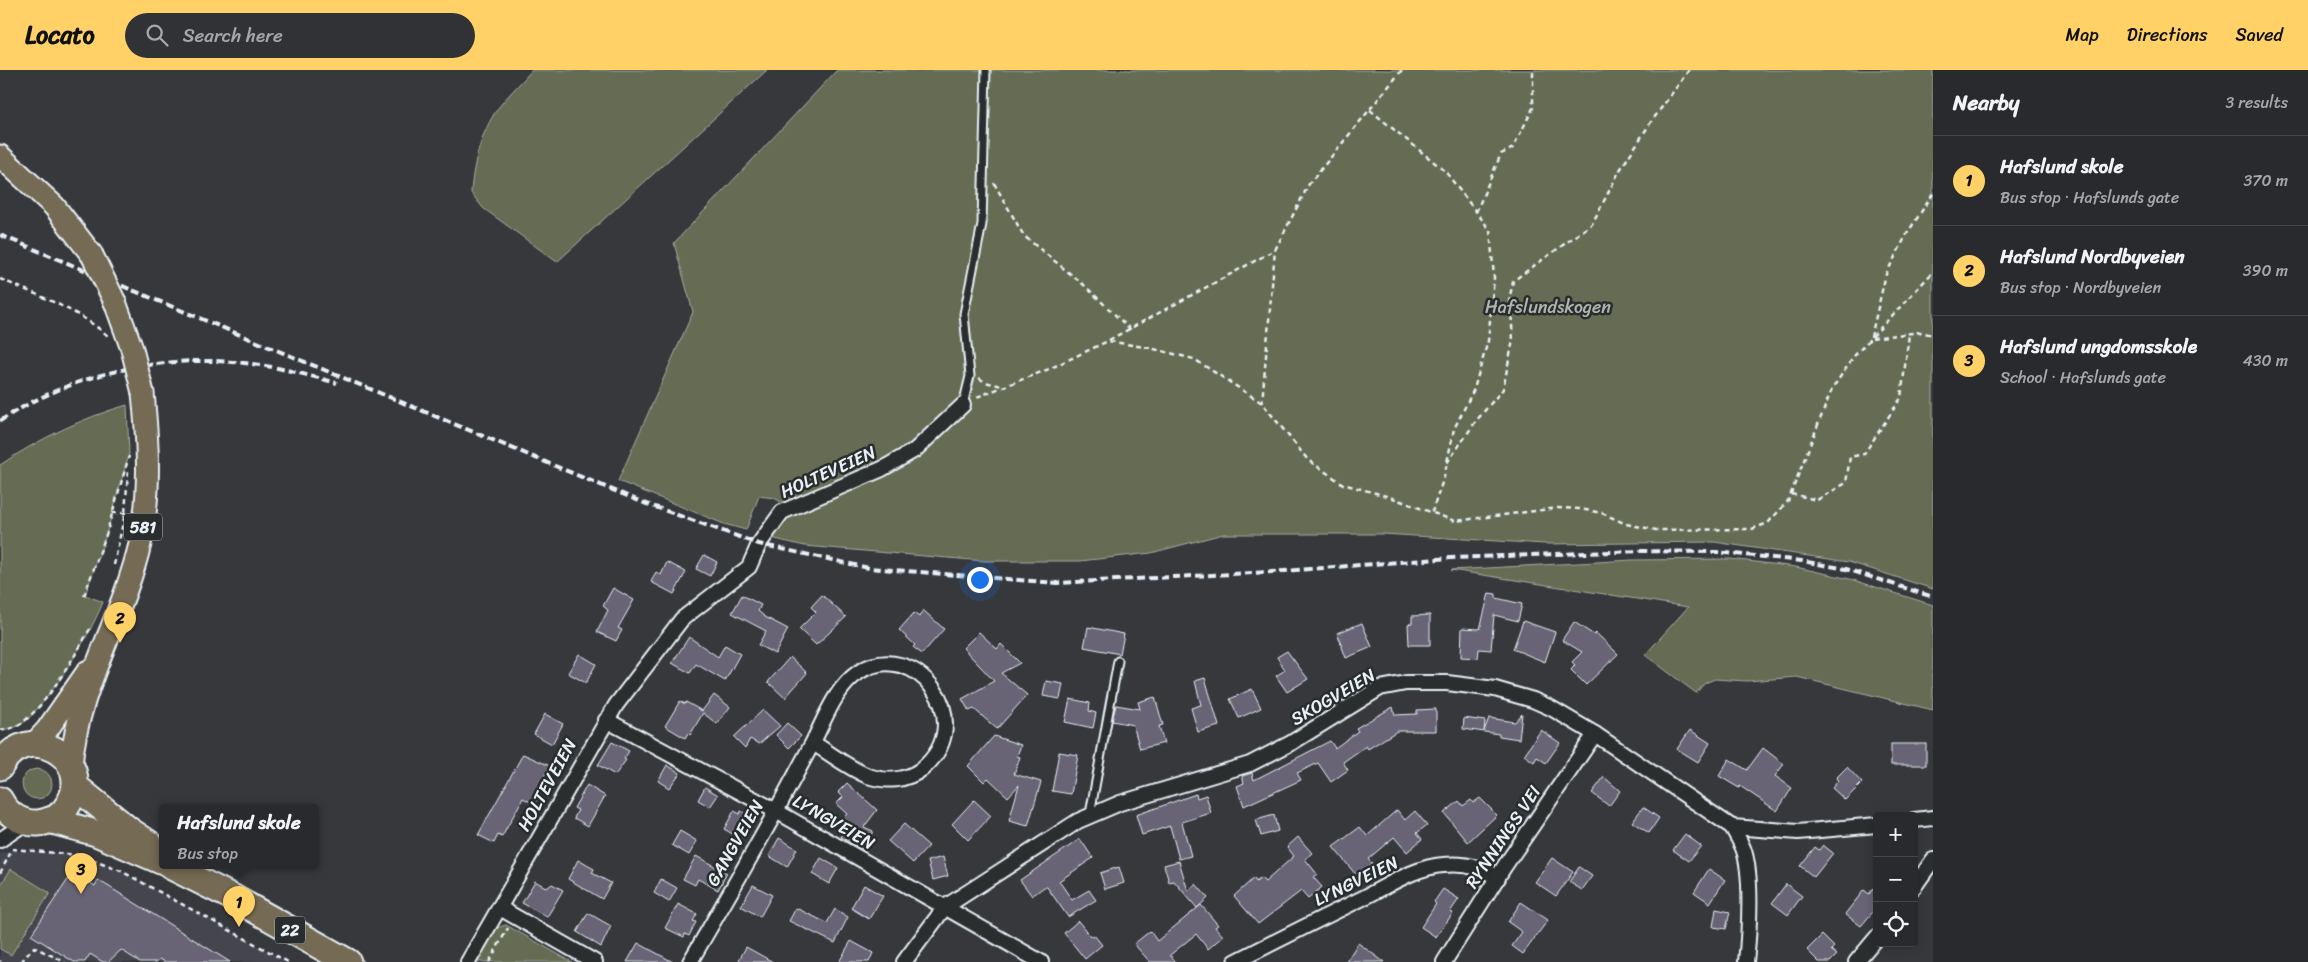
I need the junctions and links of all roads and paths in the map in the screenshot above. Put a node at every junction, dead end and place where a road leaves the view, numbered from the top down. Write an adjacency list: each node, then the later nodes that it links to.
1 (986, 70): 7 (lane)
2 (1402, 70): 5 (path)
3 (1533, 70): 9 (path)
4 (1689, 70): 23 (path)
5 (1370, 110): 9 (path); 10 (path)
6 (0, 156): 29 (main road, 581, bridge)
7 (983, 166): 13 (path); 19 (lane)
8 (1933, 194): 16 (path)
9 (1476, 212): 23 (path)
10 (1275, 250): 13 (path); 21 (path)
11 (1933, 272): 16 (path)
12 (0, 279): 17 (path)
13 (1131, 330): 18 (path)
14 (1909, 334): 15 (path); 16 (path); 24 (path)
15 (1933, 335)
16 (1871, 338): 24 (path)
17 (111, 339)
18 (1108, 341): 20 (path); 21 (path)
19 (970, 368): 20 (path); 22 (lane)
20 (1002, 386): 22 (path)
21 (1262, 403): 25 (path)
22 (963, 405): 31 (street, HOLTEVEIEN)
23 (1447, 463): 25 (path)
24 (1791, 494): 25 (path)
25 (1432, 513)
26 (112, 574): 27 (path)
27 (84, 596)
28 (93, 624): 32 (path)
29 (100, 655): 35 (main road, 581); 37 (main road, 581)
30 (1118, 661): 40 (lane)
31 (606, 720): 39 (street, LYNGVEIEN); 58 (street, HOLTEVEIEN)
32 (0, 730)
33 (1595, 734): 40 (street, SKOGVEIEN); 45 (street, SKOGVEIEN); 54 (street, RYNNINGS VEI)
34 (813, 743): 34 (street, GANGVEIEN); 39 (street, GANGVEIEN)
35 (17, 746): 36 (highway); 37 (highway)
36 (0, 767)
37 (73, 776): 43 (highway); 47 (highway)
38 (0, 805): 43 (highway)
39 (776, 810): 57 (street, LYNGVEIEN); 68 (street, GANGVEIEN)
40 (1090, 814): 57 (street, SKOGVEIEN)
41 (1933, 818): 42 (street)
42 (1918, 820)
43 (38, 821): 46 (street); 49 (highway)
44 (1873, 825): 45 (street)
45 (1732, 827): 73 (street, SKOGVEIEN)
46 (1, 839): 48 (path)
47 (159, 849)
48 (12, 850): 53 (path); 63 (path)
49 (159, 860)
50 (1933, 860): 55 (street)
51 (176, 869): 56 (highway, 22)
52 (188, 869): 56 (highway, 22)
53 (0, 873)
54 (1498, 878): 71 (street, LYNGVEIEN); 72 (street, RYNNINGS VEI)
55 (1918, 881)
56 (232, 897): 64 (highway, 22)
57 (946, 907): 69 (street, SKOGVEIEN); 70 (street, LYNGVEIEN)
58 (500, 908): 59 (street); 65 (street, HOLTEVEIEN)
59 (515, 917): 66 (path); 67 (street)
60 (1873, 942): 74 (street)
61 (22, 962): 62 (path)
62 (66, 962)
63 (288, 962)
64 (348, 962)
65 (468, 962)
66 (489, 962)
67 (595, 962)
68 (690, 962)
69 (904, 962)
70 (1041, 962)
71 (1235, 962)
72 (1444, 962)
73 (1746, 962)
74 (1856, 962)

